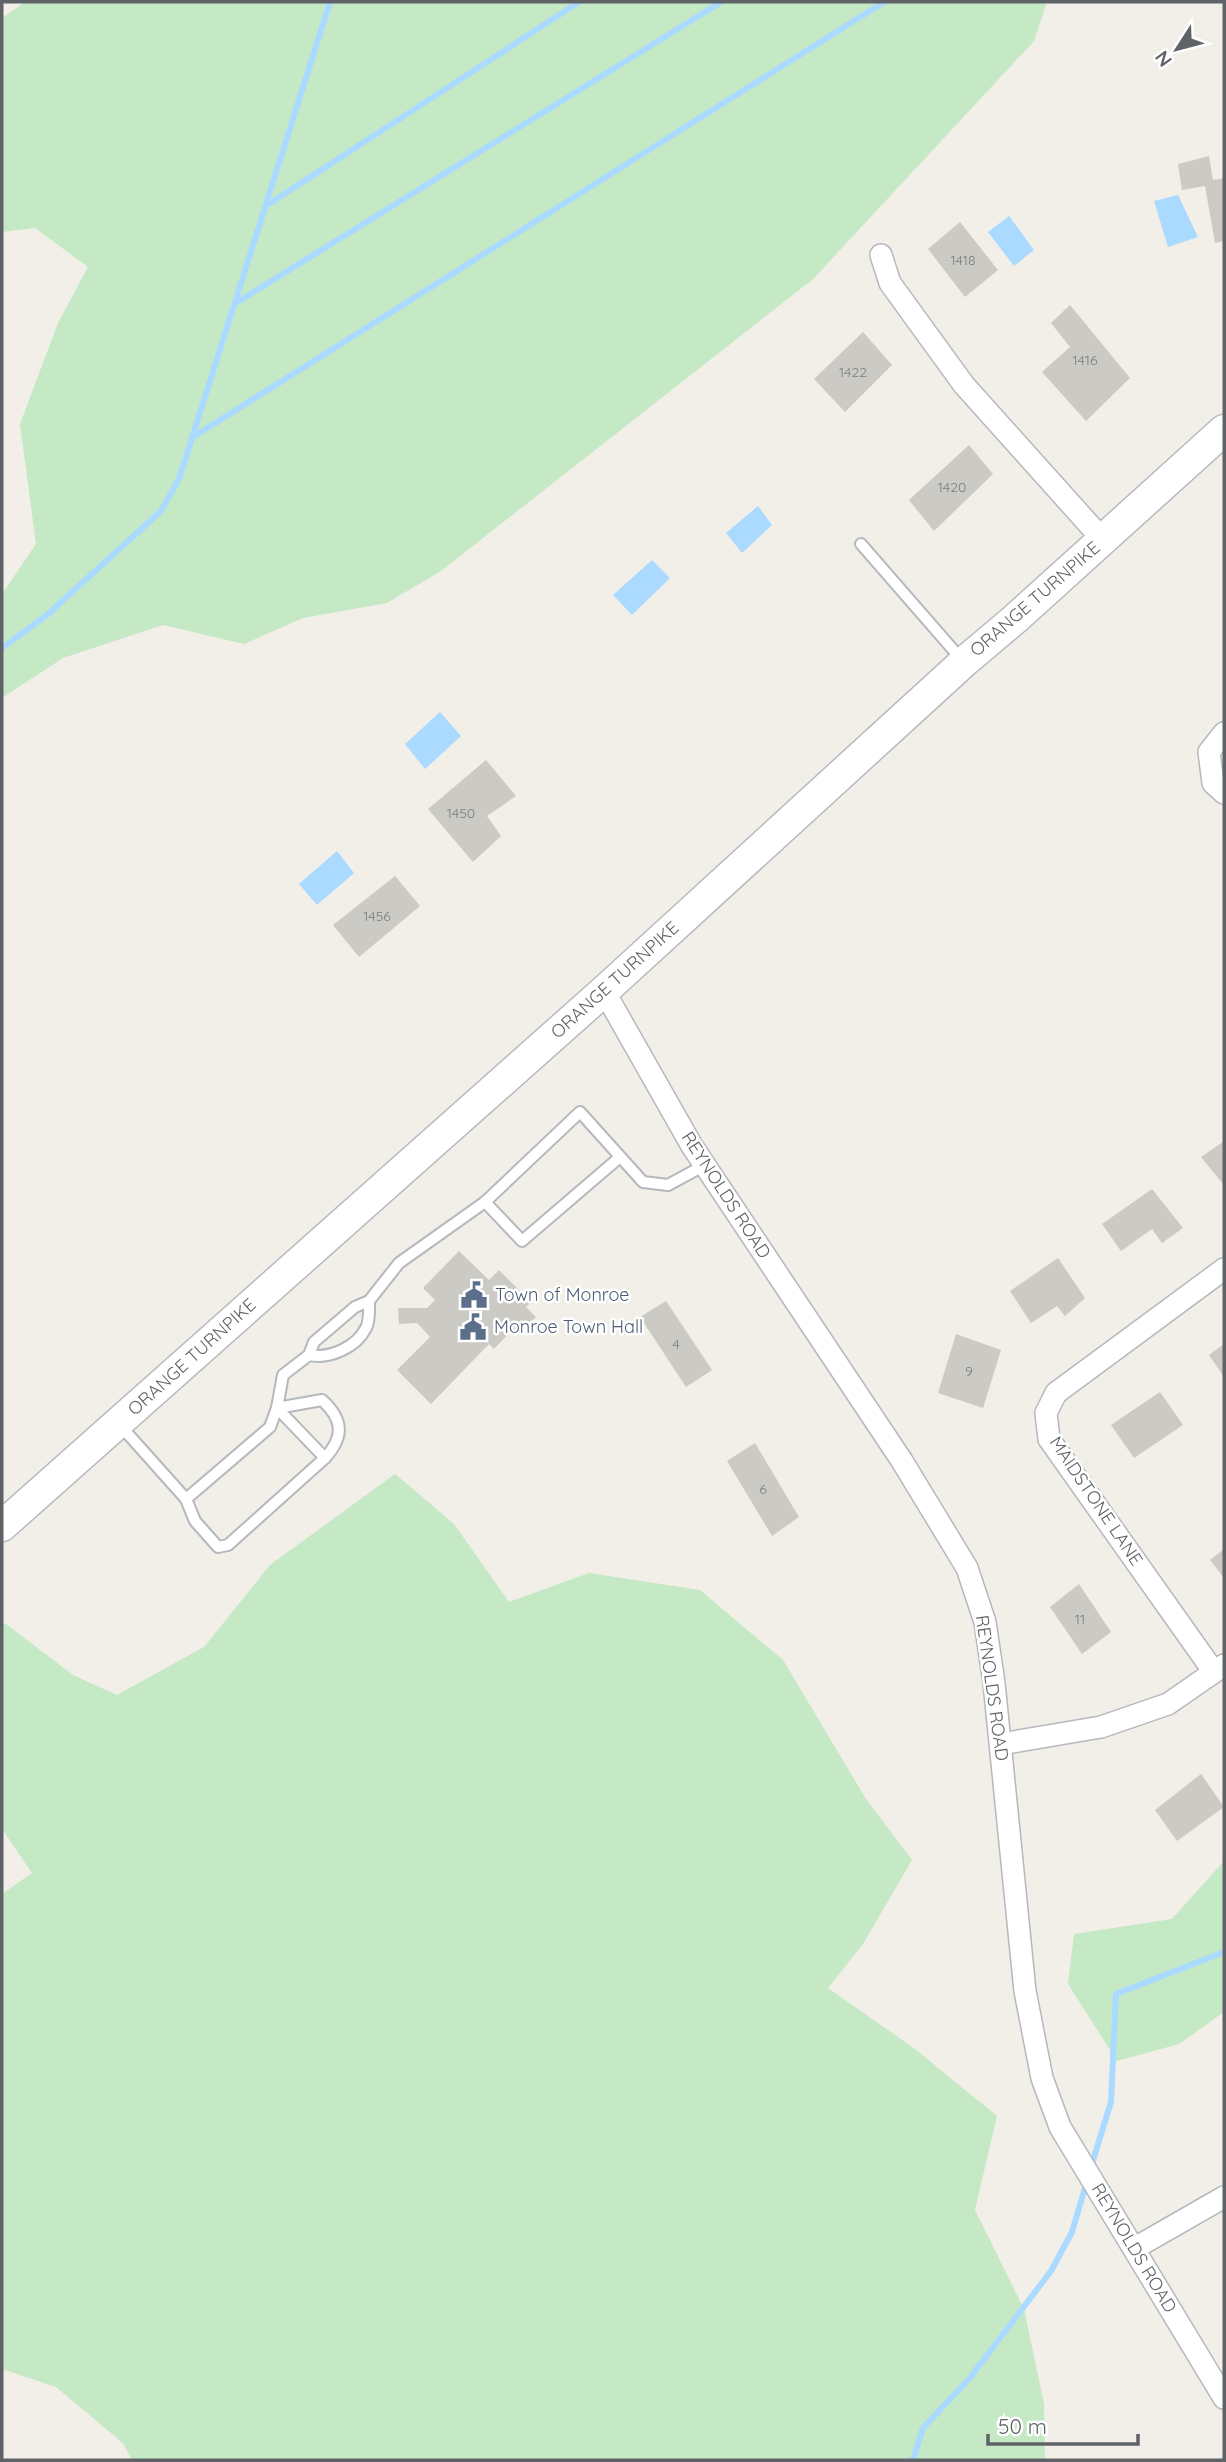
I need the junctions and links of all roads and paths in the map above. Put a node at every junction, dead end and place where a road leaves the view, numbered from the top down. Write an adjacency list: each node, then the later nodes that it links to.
1 (881, 255): 3 (street)
2 (1224, 429): 3 (main road, ORANGE TURNPIKE)
3 (1103, 540): 5 (main road, ORANGE TURNPIKE)
4 (861, 544): 5 (lane)
5 (964, 662): 8 (main road, ORANGE TURNPIKE)
6 (1224, 733): 7 (street)
7 (1224, 793)
8 (604, 991): 10 (street, REYNOLDS ROAD); 16 (main road, ORANGE TURNPIKE)
9 (620, 1157): 10 (lane); 11 (lane); 11 (lane)
10 (705, 1165): 21 (street, REYNOLDS ROAD)
11 (485, 1202): 13 (lane)
12 (1224, 1269): 20 (street, MAIDSTONE LANE)
13 (369, 1301): 14 (lane); 14 (lane)
14 (309, 1355): 15 (lane)
15 (277, 1408): 17 (lane); 17 (lane); 18 (lane)
16 (118, 1422): 18 (lane); 19 (main road, ORANGE TURNPIKE)
17 (324, 1458): 18 (lane)
18 (186, 1499)
19 (2, 1526)
20 (1219, 1668): 21 (street)
21 (1001, 1744): 23 (street, REYNOLDS ROAD)
22 (1224, 2197): 23 (street)
23 (1135, 2248): 24 (street, REYNOLDS ROAD)
24 (1224, 2398)

